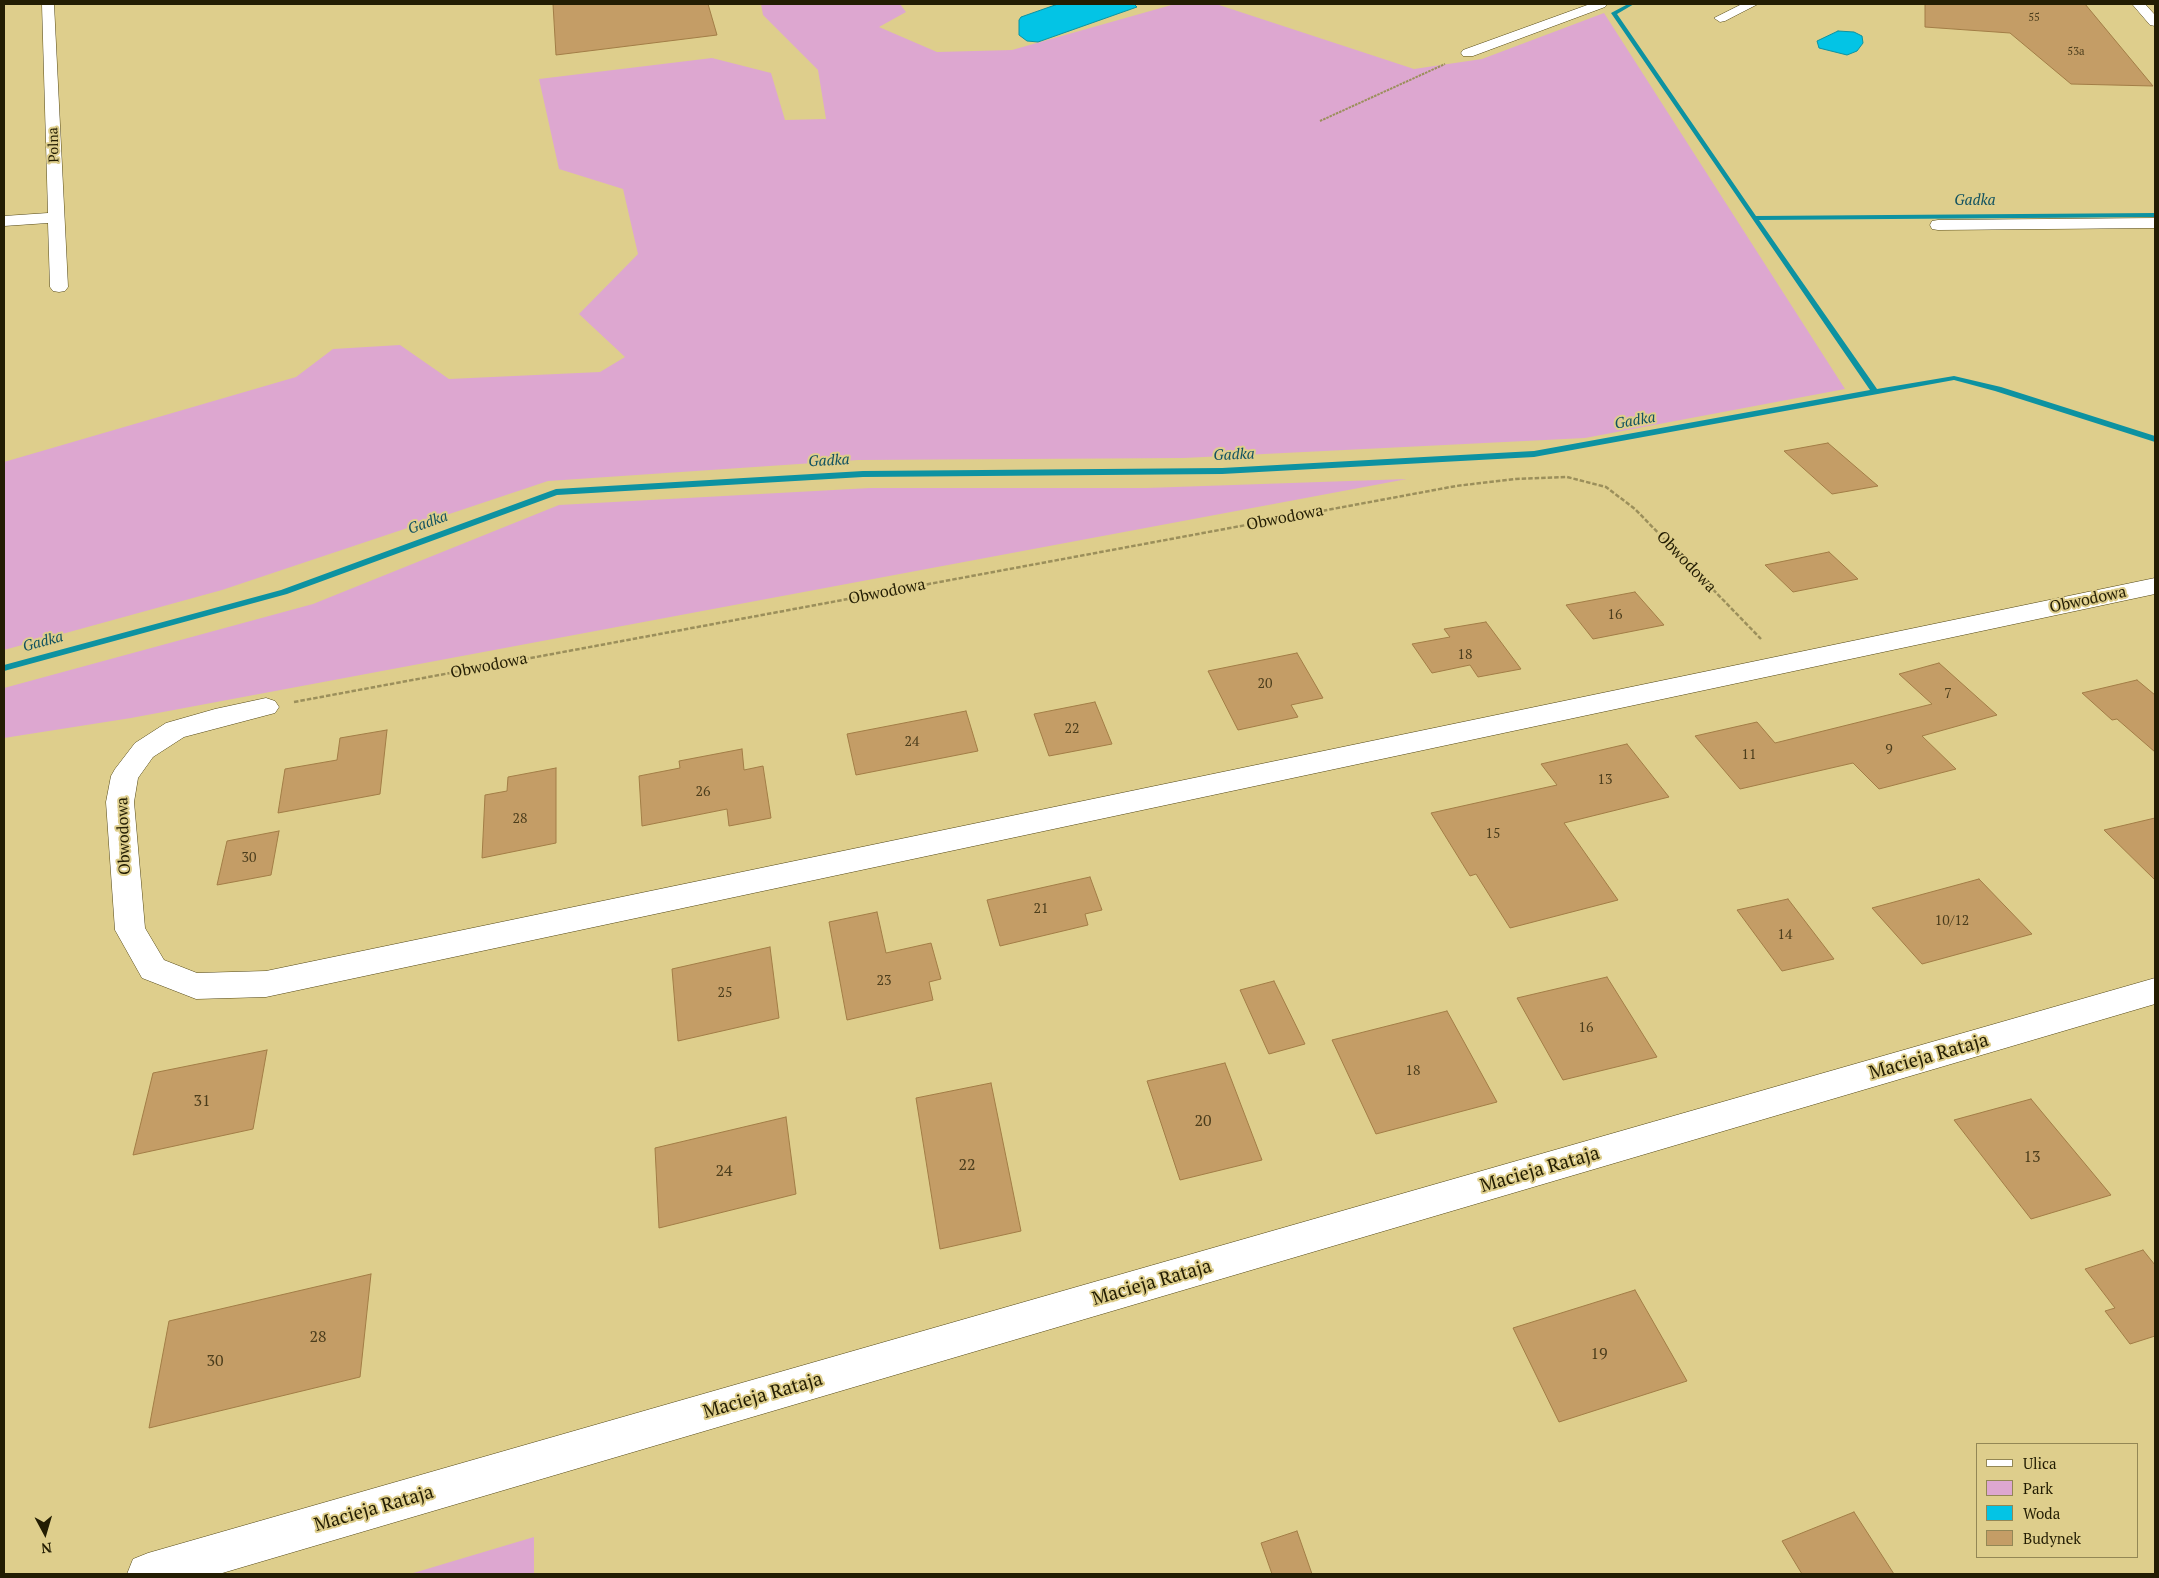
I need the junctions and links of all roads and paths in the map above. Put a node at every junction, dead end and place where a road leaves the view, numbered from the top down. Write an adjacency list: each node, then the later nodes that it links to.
1 (48, 4): 9 (street, Polna)
2 (1601, 4): 7 (street)
3 (1752, 4): 5 (street)
4 (2138, 4): 6 (street)
5 (1720, 18)
6 (2155, 22)
7 (1468, 53): 8 (path)
8 (1320, 121)
9 (56, 217): 10 (street); 13 (street, Polna)
10 (4, 221)
11 (2155, 223): 12 (street)
12 (1938, 225)
13 (58, 287)
14 (2155, 586): 15 (street, Obwodowa)
15 (1785, 664): 16 (path, Obwodowa); 16 (street, Obwodowa)
16 (266, 707)
17 (2155, 991): 18 (street, Macieja Rataja)
18 (148, 1574)

